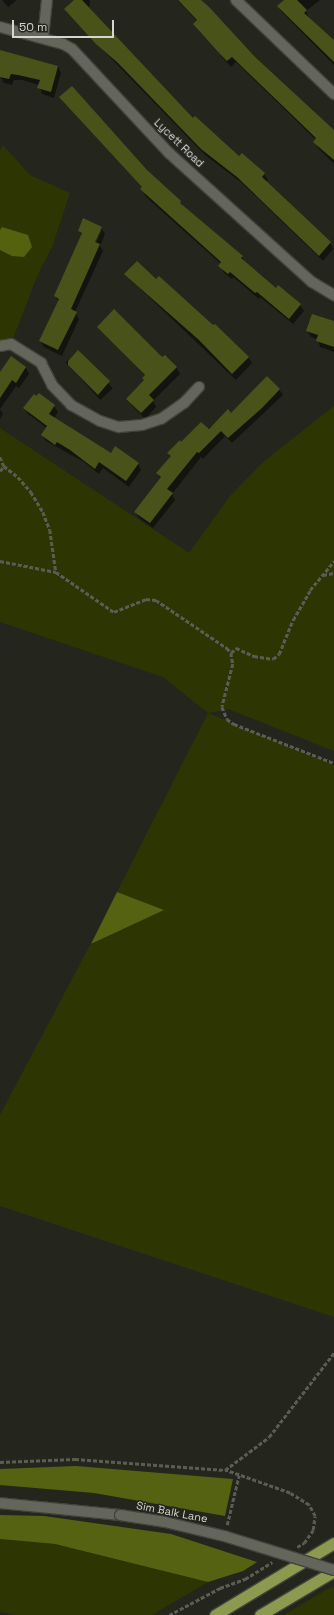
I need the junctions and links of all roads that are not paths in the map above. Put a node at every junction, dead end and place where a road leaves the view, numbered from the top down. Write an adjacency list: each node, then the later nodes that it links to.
1 (47, 0): 4 (street)
2 (239, 1): 5 (street)
3 (0, 26): 4 (street, Lycett Road)
4 (43, 38): 6 (street, Lycett Road)
5 (334, 94)
6 (334, 295)
7 (0, 346): 8 (street)
8 (199, 388)
9 (0, 1503): 11 (street, Sim Balk Lane, bridge)
10 (334, 1543): 12 (highway)
11 (334, 1571): 13 (highway)
12 (215, 1615)
13 (260, 1615)

